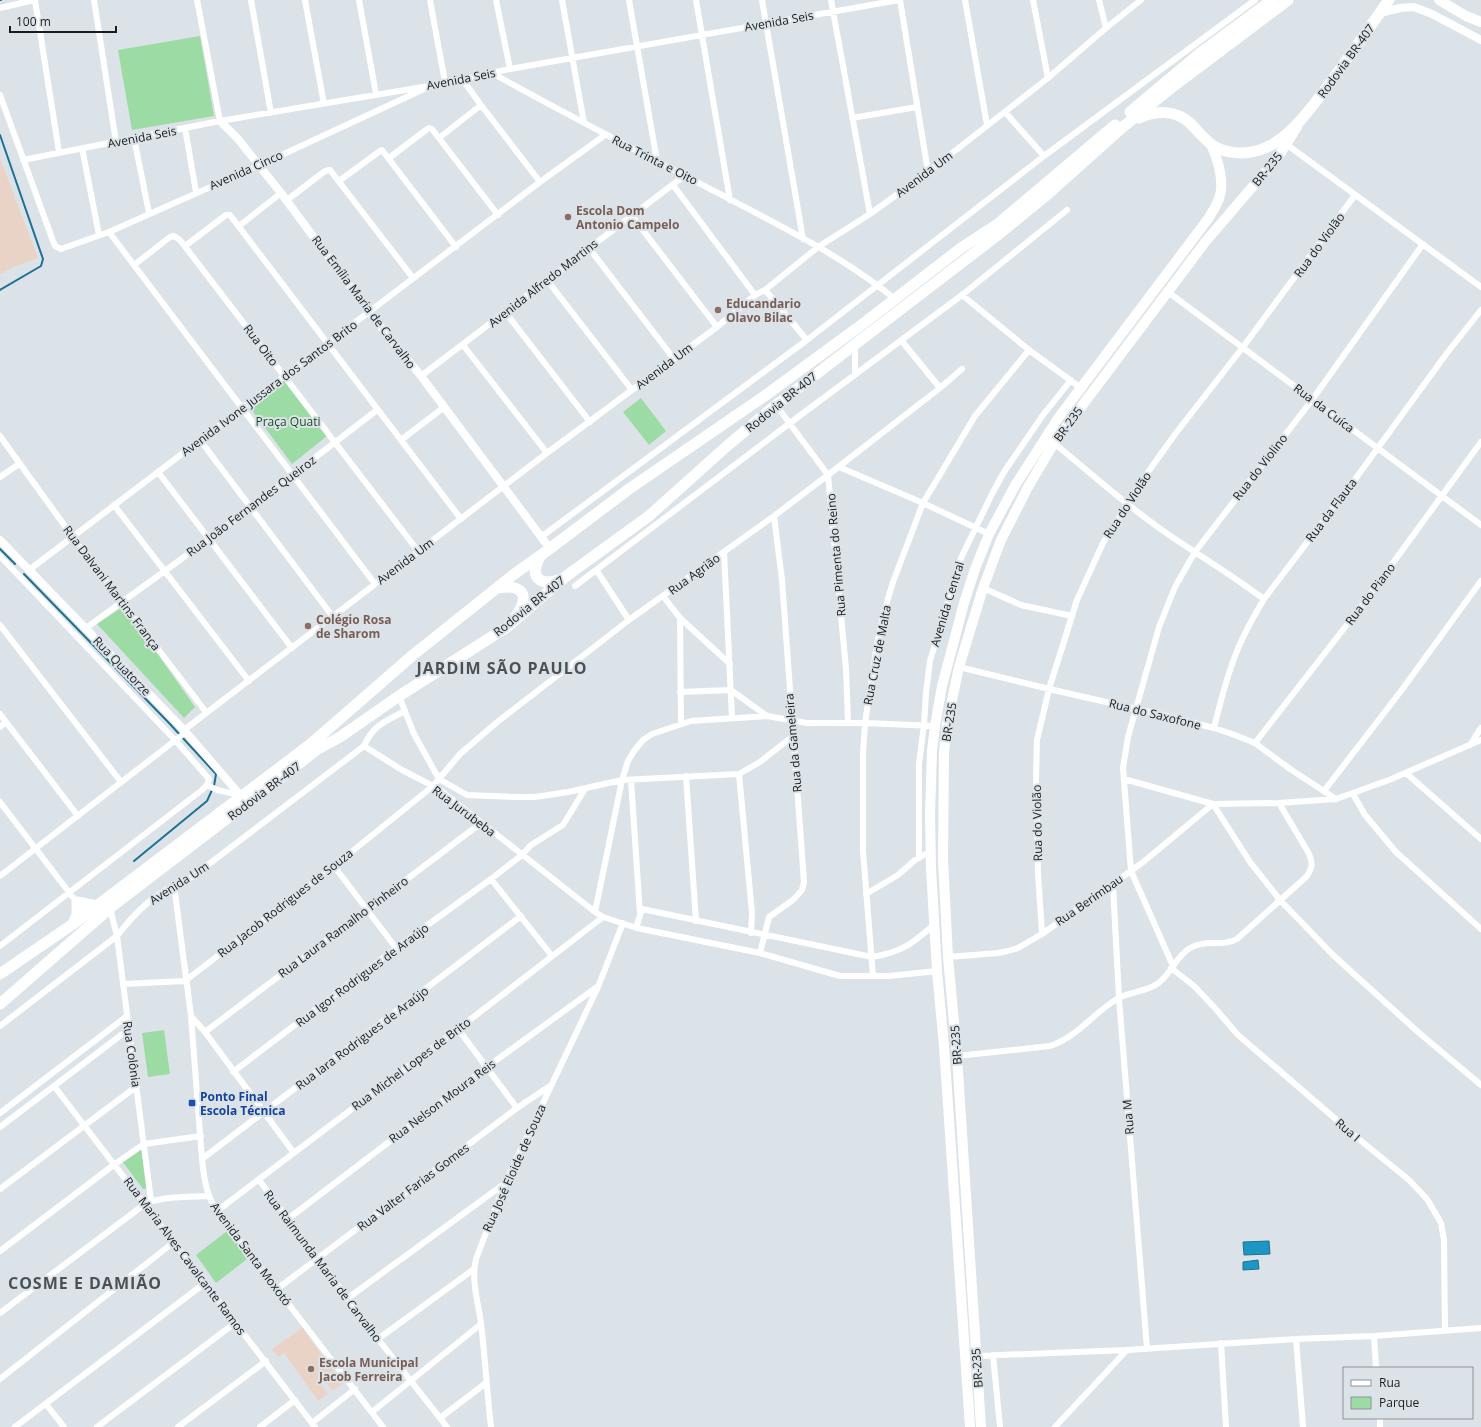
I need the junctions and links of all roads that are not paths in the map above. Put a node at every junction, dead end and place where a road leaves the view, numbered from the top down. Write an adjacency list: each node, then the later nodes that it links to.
1 (35, 0): 24 (street); 61 (street)
2 (94, 0): 57 (street)
3 (197, 0): 48 (street)
4 (251, 0): 46 (street)
5 (305, 0): 42 (street)
6 (359, 0): 40 (street)
7 (430, 0): 38 (street)
8 (496, 0): 34 (street)
9 (562, 0): 33 (street)
10 (629, 0): 32 (street)
11 (696, 0): 30 (street)
12 (762, 0): 28 (street)
13 (831, 0): 25 (street)
14 (900, 0): 25 (street, Avenida Seis); 44 (street)
15 (965, 0): 51 (street)
16 (1033, 0): 36 (street)
17 (1099, 0): 29 (street)
18 (1141, 0): 29 (street, Avenida Um)
19 (1272, 0): 23 (highway, Rodovia BR-407)
20 (1288, 0): 52 (highway)
21 (1389, 0): 26 (highway, Rodovia BR-407)
22 (1440, 0): 27 (main road)
23 (1254, 5): 62 (street); 100 (highway, Rodovia BR-407)
24 (0, 8)
25 (833, 11): 28 (street, Avenida Seis); 47 (street)
26 (1380, 13): 31 (street); 49 (highway, Rodovia BR-407)
27 (1481, 22)
28 (766, 23): 30 (street, Avenida Seis); 85 (street)
29 (1106, 28): 36 (street, Avenida Um)
30 (702, 34): 32 (street, Avenida Seis); 76 (street)
31 (1481, 40)
32 (638, 47): 33 (street, Avenida Seis); 65 (street)
33 (572, 59): 34 (street, Avenida Seis); 50 (street)
34 (510, 69): 35 (street, Avenida Seis)
35 (492, 73): 37 (street, Avenida Seis); 50 (street, Rua Trinta e Oito)
36 (1048, 78): 45 (street, Avenida Um)
37 (462, 79): 38 (street, Avenida Seis); 43 (street)
38 (444, 82): 39 (street, Avenida Seis)
39 (429, 86): 40 (street, Avenida Seis); 66 (street, Avenida Cinco)
40 (376, 94): 42 (street, Avenida Seis)
41 (0, 95): 64 (street)
42 (324, 104): 46 (street, Avenida Seis)
43 (481, 105): 56 (street); 70 (street)
44 (917, 106): 47 (street); 67 (street)
45 (1005, 112): 51 (street, Avenida Um); 62 (street)
46 (271, 113): 48 (street, Avenida Seis)
47 (852, 118): 80 (street)
48 (220, 121): 53 (street, Avenida Seis); 66 (street, Rua Emília Maria de Carvalho)
49 (1302, 121): 58 (highway, Rodovia BR-407); 59 (main road, BR-235 / BR-235)
50 (584, 123): 54 (street, Rua Trinta e Oito)
51 (987, 125): 67 (street, Avenida Um)
52 (1124, 126): 58 (highway); 107 (highway, Rodovia BR-407)
53 (185, 128): 55 (street, Avenida Seis); 72 (street)
54 (605, 135): 65 (street, Rua Trinta e Oito); 70 (street, Avenida Ivone Jussara dos Santos Brito)
55 (134, 138): 57 (street, Avenida Seis); 78 (street)
56 (439, 138): 63 (street); 79 (street)
57 (116, 142): 60 (street, Avenida Seis)
58 (1211, 144): 119 (main road, BR-235 / BR-235)
59 (1286, 144): 74 (street); 97 (main road, BR-235 / BR-235)
60 (82, 148): 61 (street, Avenida Seis); 84 (street)
61 (59, 152): 64 (street, Avenida Seis)
62 (1044, 156): 94 (street)
63 (389, 158): 69 (street); 88 (street)
64 (23, 160): 84 (street, Avenida Cinco)
65 (657, 161): 68 (street, Rua Trinta e Oito)
66 (260, 165): 72 (street, Avenida Cinco); 73 (street, Rua Emília Maria de Carvalho)
67 (928, 172): 80 (street, Avenida Um)
68 (684, 176): 71 (street, Avenida Alfredo Martins); 76 (street, Rua Trinta e Oito)
69 (339, 181): 75 (street); 92 (street)
70 (540, 182): 79 (street, Avenida Ivone Jussara dos Santos Brito)
71 (673, 185): 81 (street, Avenida Alfredo Martins); 98 (street)
72 (196, 192): 78 (street, Avenida Cinco)
73 (282, 193): 75 (street, Rua Emília Maria de Carvalho); 82 (street)
74 (1355, 195): 86 (street); 110 (street, Rua do Violão)
75 (287, 200): 102 (street, Rua Emília Maria de Carvalho)
76 (730, 200): 85 (street, Rua Trinta e Oito)
77 (1067, 210): 99 (street)
78 (149, 213): 83 (street, Avenida Cinco)
79 (498, 214): 88 (street, Avenida Ivone Jussara dos Santos Brito)
80 (870, 214): 89 (street, Avenida Um)
81 (632, 216): 90 (street, Avenida Alfredo Martins); 104 (street)
82 (239, 226): 87 (street); 108 (street)
83 (108, 232): 84 (street, Avenida Cinco); 91 (street)
84 (100, 235)
85 (804, 239): 89 (street, Rua Trinta e Oito)
86 (1423, 244): 95 (street); 121 (street, Rua do Violino)
87 (186, 246): 91 (street, Rua Oito); 115 (street, Rua Oito)
88 (456, 247): 92 (street, Avenida Ivone Jussara dos Santos Brito)
89 (818, 247): 94 (street, Rua Trinta e Oito); 96 (street, Avenida Um)
90 (589, 248): 93 (street, Avenida Alfredo Martins); 112 (street)
91 (134, 265): 123 (street)
92 (413, 278): 102 (street, Avenida Ivone Jussara dos Santos Brito)
93 (547, 280): 103 (street, Avenida Alfredo Martins); 120 (street)
94 (878, 286): 100 (street, Rua Trinta e Oito); 105 (street)
95 (1481, 287)
96 (765, 290): 98 (street, Avenida Um); 105 (street)
97 (1168, 292): 110 (street, Rua da Cuíca); 133 (main road, BR-235 / BR-235)
98 (755, 295): 104 (street, Avenida Um)
99 (962, 295): 106 (street); 111 (street)
100 (895, 299): 160 (highway, Rodovia BR-407)
101 (1481, 310): 134 (street, Rua da Flauta)
102 (369, 312): 108 (street, Avenida Ivone Jussara dos Santos Brito); 116 (street, Rua Emília Maria de Carvalho)
103 (506, 313): 109 (street, Avenida Alfredo Martins); 126 (street)
104 (717, 327): 112 (street, Avenida Um)
105 (807, 340): 155 (street)
106 (901, 340): 114 (street); 118 (street)
107 (855, 343): 114 (street); 122 (highway, Rodovia BR-407)
108 (327, 345): 115 (street, Avenida Ivone Jussara dos Santos Brito); 125 (street)
109 (463, 345): 116 (street, Avenida Alfredo Martins); 135 (street)
110 (1243, 347): 121 (street, Rua da Cuíca); 145 (street, Rua do Violão)
111 (1029, 350): 117 (street); 144 (street, Rua Cruz de Malta)
112 (674, 359): 120 (street, Avenida Um)
113 (962, 369): 118 (street, Rua Agrião)
114 (855, 374): 127 (street)
115 (285, 376): 123 (street, Avenida Ivone Jussara dos Santos Brito); 131 (street, Rua Oito)
116 (421, 376): 124 (street, Rua Emília Maria de Carvalho)
117 (1071, 380): 119 (street); 151 (street, Avenida Central)
118 (940, 388): 137 (street, Rua Agrião)
119 (1081, 388): 152 (main road, BR-235 / BR-235)
120 (632, 390): 126 (street, Avenida Um)
121 (1312, 400): 134 (street, Rua da Cuíca); 159 (street, Rua do Violino)
122 (776, 405): 127 (street); 166 (highway, Rodovia BR-407)
123 (243, 408): 129 (street, Avenida Ivone Jussara dos Santos Brito); 139 (street)
124 (443, 408): 130 (street); 142 (street, Rua Emília Maria de Carvalho)
125 (377, 410): 130 (street); 131 (street, Rua João Fernandes Queiroz)
126 (590, 422): 135 (street, Avenida Um)
127 (790, 423): 140 (street); 164 (street)
128 (0, 436): 136 (street, Rua Dalvani Martins França)
129 (200, 440): 138 (street, Avenida Ivone Jussara dos Santos Brito); 147 (street)
130 (401, 440): 149 (street)
131 (335, 442): 139 (street, Rua João Fernandes Queiroz); 157 (street, Rua Oito)
132 (1481, 442): 143 (street, Rua do Piano)
133 (1054, 443): 145 (street); 171 (main road, BR-235 / BR-235)
134 (1377, 448): 143 (street, Rua da Cuíca); 173 (street, Rua da Flauta)
135 (547, 453): 142 (street, Avenida Um)
136 (19, 464): 141 (street); 153 (street, Rua Dalvani Martins França)
137 (838, 467): 140 (street, Rua Agrião); 144 (street)
138 (158, 472): 146 (street, Avenida Ivone Jussara dos Santos Brito); 154 (street)
139 (292, 474): 147 (street, Rua João Fernandes Queiroz); 168 (street)
140 (828, 475): 148 (street, Rua Agrião); 198 (street, Rua Pimenta do Reino)
141 (0, 477)
142 (503, 487): 149 (street, Avenida Um); 155 (street, Rua Emília Maria de Carvalho)
143 (1442, 496): 150 (street, Rua da Cuíca); 210 (street, Rua do Piano)
144 (923, 503): 151 (street); 199 (street, Rua Cruz de Malta)
145 (1127, 504): 159 (street); 175 (street, Rua do Violão)
146 (114, 505): 153 (street, Avenida Ivone Jussara dos Santos Brito); 163 (street)
147 (250, 507): 154 (street, Rua João Fernandes Queiroz); 176 (street)
148 (774, 516): 158 (street, Rua Agrião); 196 (street, Rua da Gameleira)
149 (461, 519): 157 (street, Avenida Um)
150 (1481, 525)
151 (975, 528): 152 (street); 201 (street, Avenida Central)
152 (989, 534): 202 (main road, BR-235 / BR-235)
153 (72, 536): 162 (street, Avenida Ivone Jussara dos Santos Brito); 174 (street, Rua Dalvani Martins França)
154 (208, 539): 163 (street, Rua João Fernandes Queiroz); 182 (street)
155 (543, 539)
156 (0, 540): 162 (street, Rua Quatorze)
157 (418, 551): 168 (street, Avenida Um)
158 (724, 552): 172 (street, Rua Agrião); 183 (street)
159 (1195, 552): 173 (street); 190 (street, Rua do Violino)
160 (542, 554): 166 (highway); 170 (highway, Rodovia BR-407)
161 (0, 556): 165 (street)
162 (27, 567): 165 (street, Avenida Ivone Jussara dos Santos Brito); 181 (street, Rua Quatorze)
163 (166, 571): 174 (street, Rua João Fernandes Queiroz); 185 (street)
164 (597, 571): 169 (street); 178 (street)
165 (16, 573): 208 (street)
166 (565, 577): 180 (highway, Rodovia BR-407)
167 (1481, 581): 226 (street)
168 (376, 584): 176 (street, Avenida Um)
169 (576, 586)
170 (497, 588): 180 (highway); 228 (highway, Rodovia BR-407)
171 (983, 588): 175 (street); 184 (main road, BR-235 / BR-235)
172 (663, 596): 177 (street); 178 (street, Rua Agrião)
173 (1264, 599): 204 (street, Rua da Flauta)
174 (123, 601): 181 (street, Rua João Fernandes Queiroz); 192 (street, Rua Dalvani Martins França)
175 (1072, 616): 186 (street, Rua do Violão)
176 (333, 617): 182 (street, Avenida Um)
177 (680, 618): 183 (street); 188 (street)
178 (629, 620): 218 (street, Rua Agrião)
179 (0, 625): 222 (street)
180 (507, 627): 189 (highway, Rodovia BR-407)
181 (86, 628): 206 (street, Rua Quatorze)
182 (292, 648): 185 (street, Avenida Um)
183 (730, 664): 187 (street)
184 (959, 666): 186 (street, Rua do Saxofone); 214 (main road, BR-235 / BR-235)
185 (249, 681): 192 (street, Avenida Um)
186 (1049, 689): 190 (street, Rua do Saxofone); 265 (street, Rua do Violão)
187 (731, 690): 188 (street); 194 (street); 195 (street)
188 (680, 692): 200 (street)
189 (399, 696): 191 (street); 251 (highway, Rodovia BR-407)
190 (1136, 709): 204 (street, Rua do Saxofone); 219 (street, Rua do Violino)
191 (405, 710): 212 (street); 218 (street)
192 (206, 712): 206 (street, Avenida Um)
193 (0, 714): 197 (street)
194 (767, 716): 195 (street); 196 (street)
195 (732, 718): 200 (street)
196 (791, 721): 198 (street); 207 (street, Rua da Gameleira)
197 (6, 722): 203 (street); 233 (street)
198 (848, 722): 199 (street)
199 (865, 723): 201 (street); 247 (street, Rua Cruz de Malta)
200 (681, 724): 220 (street)
201 (924, 725): 202 (street); 239 (street, Avenida Central)
202 (935, 726): 213 (main road, BR-235 / BR-235)
203 (0, 727)
204 (1214, 728): 210 (street, Rua do Saxofone)
205 (1481, 728): 211 (street)
206 (185, 731): 208 (street, Avenida Um); 228 (street, Rua Quatorze)
207 (793, 736): 216 (street); 267 (street, Rua da Gameleira)
208 (175, 740): 222 (street, Avenida Um); 223 (street)
209 (1481, 740): 211 (street)
210 (1255, 743): 226 (street, Rua do Saxofone)
211 (1470, 744): 215 (street)
212 (364, 746): 224 (street, Rua Jurubeba); 245 (street, Avenida Um)
213 (932, 751): 214 (main road); 237 (main road, BR-235 / BR-235)
214 (944, 752): 273 (main road, BR-235 / BR-235)
215 (1406, 773): 227 (street); 235 (street)
216 (739, 774): 217 (street); 264 (street)
217 (686, 776): 221 (street); 258 (street)
218 (439, 779): 224 (street, Rua Agrião); 225 (street)
219 (1124, 779): 232 (street); 241 (street, Rua do Violino)
220 (622, 780): 221 (street); 225 (street); 253 (street)
221 (631, 780): 254 (street)
222 (121, 782): 233 (street, Avenida Um)
223 (207, 785): 228 (street); 246 (street)
224 (433, 786): 234 (street, Rua Jurubeba); 240 (street, Rua Jacob Rodrigues de Souza)
225 (585, 788): 238 (street, Rua Igor Rodrigues de Araújo)
226 (1324, 791): 229 (street, Rua do Saxofone)
227 (1353, 794): 229 (street); 263 (street)
228 (242, 796): 250 (highway, Rodovia BR-407)
229 (1336, 798): 231 (street)
230 (0, 802): 236 (street)
231 (1279, 803): 232 (street); 248 (street)
232 (1213, 804): 241 (street, Rua Berimbau); 248 (street)
233 (78, 816): 236 (street, Avenida Um)
234 (481, 823): 238 (street, Rua Jurubeba); 252 (street, Rua Laura Ramalho Pinheiro)
235 (1481, 839)
236 (36, 848): 242 (street, Avenida Um); 246 (street)
237 (931, 851): 239 (street); 261 (main road, BR-235 / BR-235)
238 (522, 855): 243 (street, Rua Igor Rodrigues de Araújo); 253 (street, Rua Jurubeba)
239 (919, 858): 247 (street)
240 (334, 866): 252 (street); 278 (street, Rua Jacob Rodrigues de Souza)
241 (1131, 871): 244 (street, Rua Berimbau); 274 (street, Rua do Violino)
242 (0, 876)
243 (491, 879): 256 (street); 269 (street, Rua Igor Rodrigues de Araújo)
244 (1113, 885): 265 (street, Rua Berimbau); 281 (street, Rua M)
245 (174, 886): 266 (street, Avenida Um); 278 (street, Avenida Santa Moxotó)
246 (70, 892): 249 (street); 268 (street)
247 (866, 894): 272 (street, Rua Cruz de Malta)
248 (1280, 900): 274 (street); 292 (street)
249 (77, 902): 250 (highway); 255 (street); 260 (highway)
250 (97, 906): 255 (highway, Rodovia BR-407)
251 (110, 908): 266 (street, Rua Colônia); 282 (highway, Rodovia BR-407)
252 (366, 909): 269 (street); 288 (street, Rua Laura Ramalho Pinheiro)
253 (595, 912): 257 (street, Rua Jurubeba)
254 (641, 912): 258 (street); 262 (street)
255 (87, 914): 260 (highway, Rodovia BR-407)
256 (521, 916): 271 (street); 298 (street, Rua Iara Rodrigues de Araújo)
257 (603, 917): 259 (street, Rua Jurubeba); 271 (street, Rua Michel Lopes de Brito)
258 (696, 921): 264 (street)
259 (623, 923): 262 (street, Rua Jurubeba); 280 (street, Rua José Eloide de Souza)
260 (73, 924): 276 (highway, Rodovia BR-407)
261 (935, 924): 272 (street); 275 (main road, BR-235 / BR-235)
262 (636, 928): 270 (street, Rua Jurubeba)
263 (1481, 929)
264 (751, 933): 267 (street)
265 (1042, 934): 273 (street, Rua Berimbau)
266 (117, 936): 279 (street, Rua Colônia); 285 (street, Avenida Um)
267 (764, 936): 270 (street, Rua da Gameleira); 272 (street)
268 (0, 946)
269 (396, 948): 291 (street, Rua Igor Rodrigues de Araújo)
270 (760, 953): 277 (street)
271 (552, 956): 287 (street, Rua Michel Lopes de Brito)
272 (872, 957): 277 (street, Rua Cruz de Malta)
273 (948, 957): 289 (main road, BR-235 / BR-235)
274 (1172, 967): 281 (street); 324 (street, Rua I)
275 (937, 971): 277 (street); 352 (main road, BR-235 / BR-235)
276 (0, 974)
277 (873, 976)
278 (185, 980): 279 (street); 284 (street, Avenida Santa Moxotó)
279 (123, 984): 283 (street, Rua Colônia)
280 (598, 986): 290 (street, Rua Nelson Moura Reis); 295 (street, Rua José Eloide de Souza)
281 (1119, 998): 289 (street); 329 (street, Rua M)
282 (0, 1004)
283 (127, 1016): 286 (street, Rua Colônia); 297 (street)
284 (191, 1016): 288 (street); 301 (street, Avenida Santa Moxotó)
285 (0, 1026)
286 (129, 1029): 293 (street); 294 (street, Rua Colônia)
287 (458, 1029): 290 (street); 303 (street, Rua Michel Lopes de Brito)
288 (205, 1032): 291 (street)
289 (957, 1056): 332 (main road, BR-235 / BR-235)
290 (487, 1067): 296 (street); 312 (street, Rua Nelson Moura Reis)
291 (234, 1072): 298 (street)
292 (1481, 1084)
293 (54, 1086): 299 (street, Rua Maria Alves Cavalcante Ramos); 300 (street)
294 (137, 1086): 299 (street); 302 (street, Rua Colônia)
295 (550, 1086): 296 (street, Rua Valter Farias Gomes); 307 (street, Rua José Eloide de Souza)
296 (517, 1108): 315 (street, Rua Valter Farias Gomes)
297 (0, 1113)
298 (264, 1113): 303 (street); 304 (street, Rua Iara Rodrigues de Araújo)
299 (84, 1125): 305 (street, Rua Maria Alves Cavalcante Ramos); 308 (street)
300 (0, 1127)
301 (201, 1136): 302 (street); 304 (street, Avenida Santa Moxotó)
302 (144, 1144): 305 (street); 310 (street, Rua Colônia)
303 (294, 1153): 306 (street, Rua Michel Lopes de Brito)
304 (202, 1159): 309 (street, Avenida Santa Moxotó)
305 (114, 1164): 310 (street, Rua Maria Alves Cavalcante Ramos); 314 (street)
306 (259, 1180): 311 (street, Rua Michel Lopes de Brito); 312 (street, Rua Raimunda Maria de Carvalho)
307 (505, 1183): 316 (street, Rua José Eloide de Souza); 319 (street)
308 (0, 1189)
309 (208, 1196): 310 (street); 311 (street, Avenida Santa Moxotó)
310 (148, 1202): 313 (street, Rua Maria Alves Cavalcante Ramos); 320 (street)
311 (217, 1211): 318 (street, Avenida Santa Moxotó)
312 (288, 1219): 315 (street, Rua Raimunda Maria de Carvalho)
313 (174, 1242): 317 (street, Rua Maria Alves Cavalcante Ramos); 335 (street)
314 (0, 1251)
315 (318, 1258): 318 (street, Rua Valter Farias Gomes); 319 (street, Rua Raimunda Maria de Carvalho)
316 (474, 1269): 322 (street, Rua José Eloide de Souza); 326 (street)
317 (205, 1283): 321 (street, Rua Maria Alves Cavalcante Ramos); 340 (street)
318 (277, 1289): 338 (street, Avenida Santa Moxotó)
319 (348, 1298): 326 (street, Rua Raimunda Maria de Carvalho)
320 (0, 1313)
321 (235, 1323): 333 (street, Rua Maria Alves Cavalcante Ramos); 346 (street)
322 (481, 1324): 336 (street); 337 (street, Rua José Eloide de Souza)
323 (1481, 1328): 324 (street)
324 (1445, 1330): 325 (street)
325 (1374, 1336): 327 (street); 334 (street)
326 (378, 1339): 336 (street, Rua Raimunda Maria de Carvalho)
327 (1296, 1339): 328 (street); 357 (street)
328 (1221, 1343): 329 (street); 356 (street)
329 (1147, 1349): 330 (street)
330 (1127, 1350): 331 (street); 355 (street)
331 (993, 1355): 332 (street); 354 (street)
332 (976, 1356): 353 (main road, BR-235 / BR-235)
333 (266, 1361): 339 (street, Rua Maria Alves Cavalcante Ramos); 347 (street)
334 (1376, 1367)
335 (0, 1379)
336 (410, 1381): 341 (street); 342 (street, Rua Raimunda Maria de Carvalho)
337 (486, 1382): 342 (street); 351 (street, Rua José Eloide de Souza)
338 (355, 1389): 341 (street, Avenida Santa Moxotó); 343 (street)
339 (295, 1400): 343 (street, Rua Maria Alves Cavalcante Ramos); 348 (street)
340 (46, 1404): 344 (street); 345 (street)
341 (372, 1412): 349 (street, Avenida Santa Moxotó)
342 (440, 1418): 350 (street, Rua Raimunda Maria de Carvalho)
343 (313, 1425)
344 (15, 1427)
345 (64, 1427)
346 (96, 1427)
347 (178, 1427)
348 (260, 1427)
349 (383, 1427)
350 (446, 1427)
351 (491, 1427)
352 (970, 1427)
353 (981, 1427)
354 (1000, 1427)
355 (1055, 1427)
356 (1226, 1427)
357 (1303, 1427)

